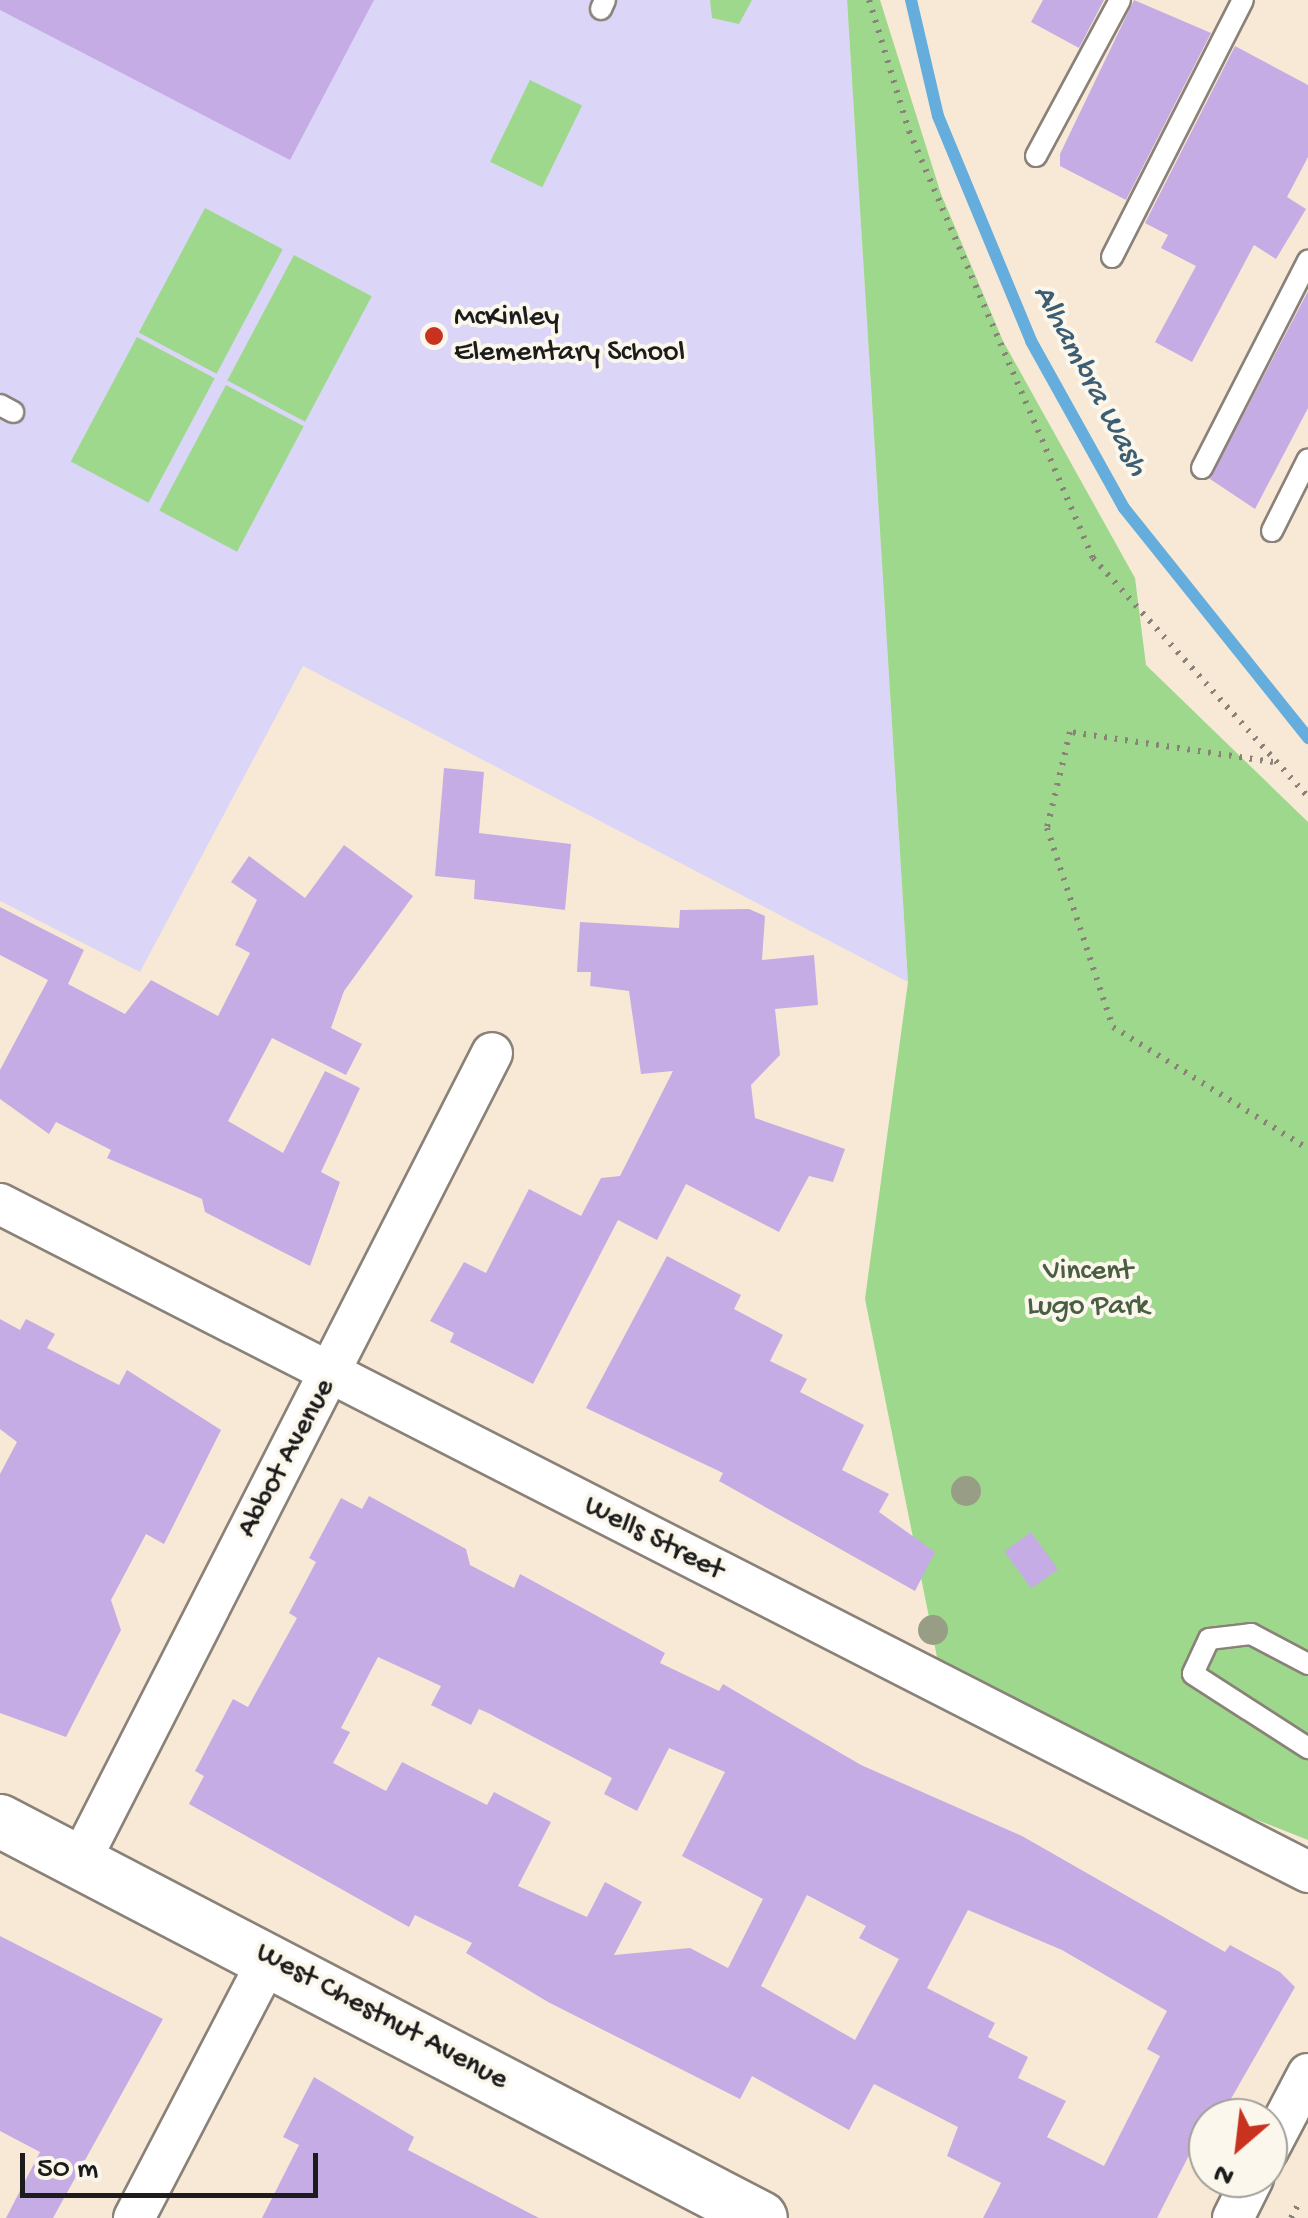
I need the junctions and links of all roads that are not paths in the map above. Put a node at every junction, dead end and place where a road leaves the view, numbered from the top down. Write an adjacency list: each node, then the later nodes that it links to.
1 (1120, 0): 3 (lane)
2 (1243, 0): 4 (lane)
3 (1036, 156)
4 (1112, 257)
5 (1308, 261): 7 (lane)
6 (1308, 459): 8 (lane)
7 (1202, 468)
8 (1272, 531)
9 (492, 1053): 11 (street, Abbot Avenue)
10 (0, 1204): 11 (street, Wells Street)
11 (331, 1377): 15 (street, Abbot Avenue); 16 (street, Wells Street)
12 (1308, 1664): 13 (lane)
13 (1308, 1748)
14 (0, 1821): 15 (street, West Chestnut Avenue)
15 (79, 1863): 17 (street, West Chestnut Avenue)
16 (1308, 1872)
17 (270, 1959): 20 (street); 21 (street, West Chestnut Avenue)
18 (1308, 2074): 19 (street)
19 (1288, 2112)
20 (134, 2218)
21 (760, 2218)

